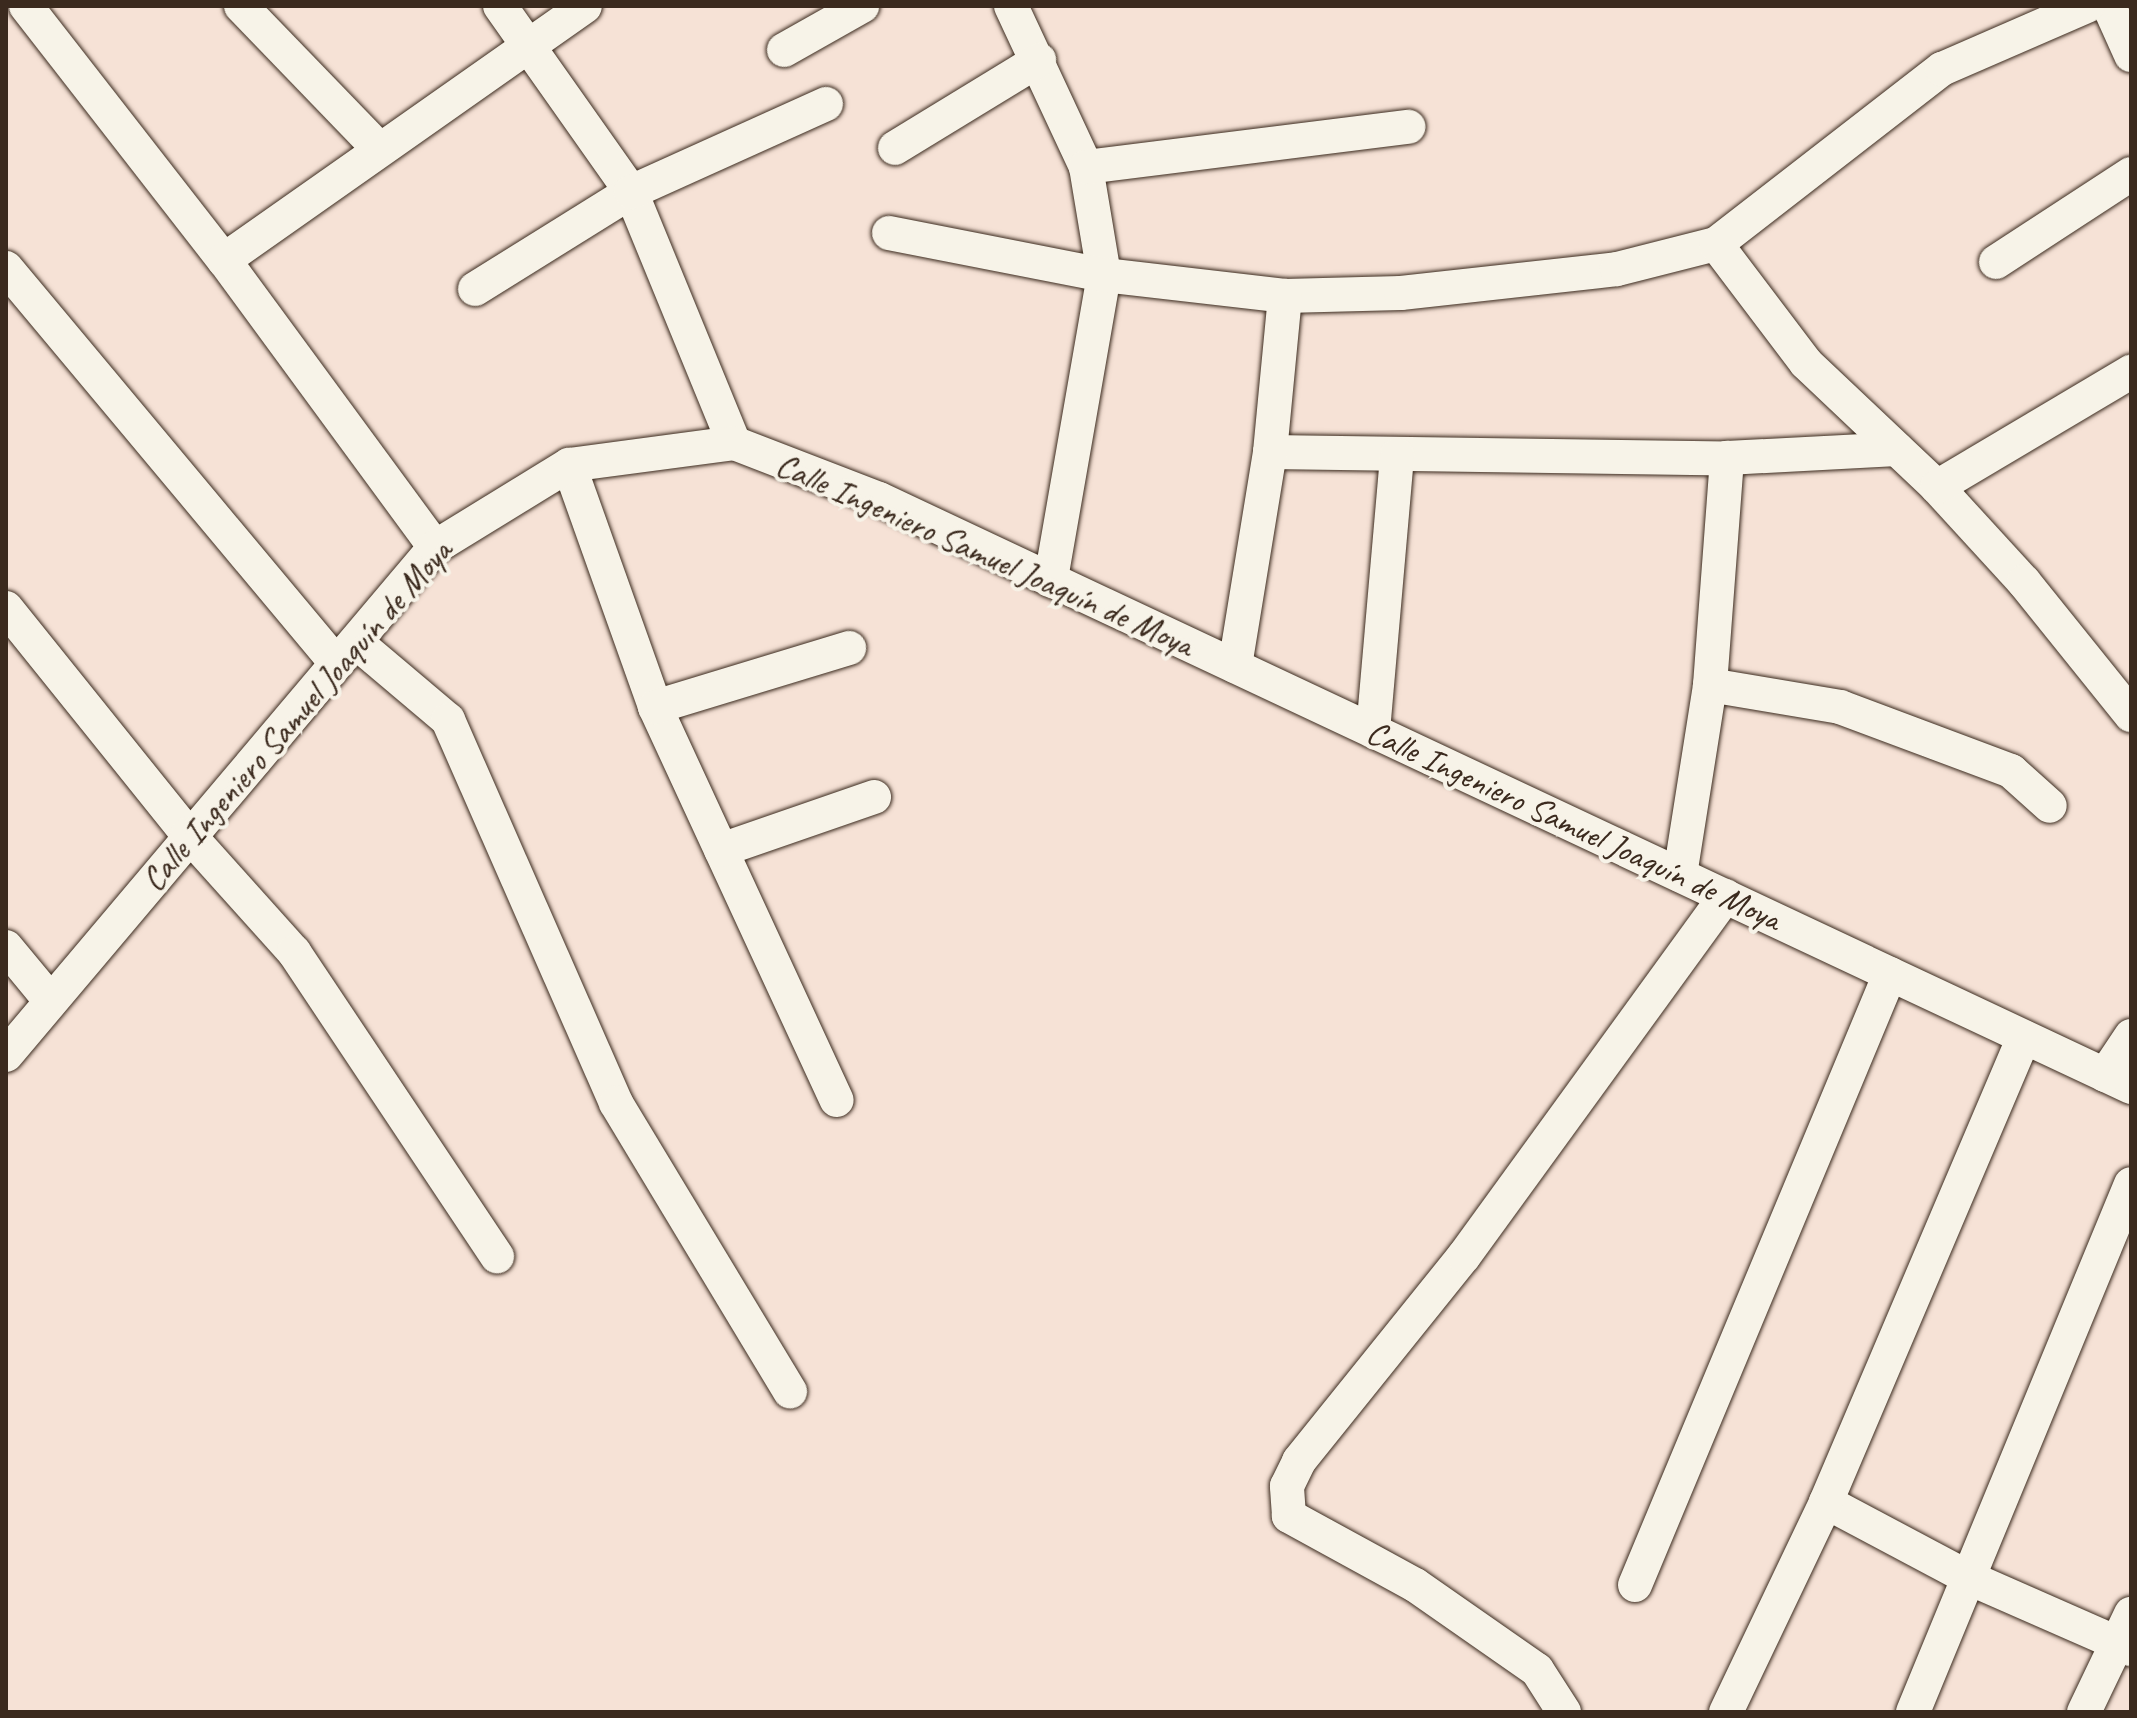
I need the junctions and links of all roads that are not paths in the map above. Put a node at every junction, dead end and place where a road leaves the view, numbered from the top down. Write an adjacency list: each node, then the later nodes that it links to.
1 (14, 6): 10 (street)
2 (26, 6): 24 (street)
3 (241, 6): 18 (street)
4 (500, 6): 11 (street)
5 (585, 6): 11 (street)
6 (862, 6): 12 (street)
7 (1011, 6): 14 (street)
8 (2087, 6): 23 (street)
9 (2109, 6): 13 (street)
10 (6, 14)
11 (529, 42): 18 (street); 21 (street)
12 (784, 50)
13 (2131, 55)
14 (1039, 60): 17 (street); 19 (street)
15 (826, 104): 21 (street)
16 (1409, 127): 19 (street)
17 (895, 148)
18 (379, 149): 24 (street)
19 (1086, 167): 27 (street)
20 (2131, 174): 25 (street)
21 (631, 192): 28 (street); 31 (street)
22 (889, 233): 27 (street)
23 (1716, 244): 29 (street); 32 (street)
24 (224, 260): 38 (street)
25 (1996, 262)
26 (6, 268): 42 (street)
27 (1104, 275): 29 (street); 39 (street)
28 (475, 289)
29 (1285, 296): 33 (street)
30 (2131, 372): 37 (street)
31 (734, 443): 36 (street, Calle Ingeniero Samuel Joaquín de Moya); 39 (street, Calle Ingeniero Samuel Joaquín de Moya)
32 (1897, 449): 35 (street); 37 (street)
33 (1270, 452): 34 (street); 43 (street)
34 (1397, 455): 35 (street); 47 (street)
35 (1727, 458): 44 (street)
36 (569, 465): 38 (street, Calle Ingeniero Samuel Joaquín de Moya); 45 (street)
37 (1937, 487): 46 (street)
38 (435, 547): 42 (street, Calle Ingeniero Samuel Joaquín de Moya)
39 (1051, 580): 43 (street, Calle Ingeniero Samuel Joaquín de Moya)
40 (6, 608): 50 (street)
41 (849, 648): 45 (street)
42 (346, 653): 50 (street, Calle Ingeniero Samuel Joaquín de Moya); 64 (street)
43 (1235, 666): 47 (street, Calle Ingeniero Samuel Joaquín de Moya)
44 (1710, 685): 49 (street); 52 (street)
45 (655, 707): 51 (street)
46 (2131, 715)
47 (1373, 731): 52 (street, Calle Ingeniero Samuel Joaquín de Moya)
48 (874, 797): 51 (street)
49 (2050, 806)
50 (188, 834): 56 (street, Calle Ingeniero Samuel Joaquín de Moya); 63 (street)
51 (721, 850): 61 (street)
52 (1680, 875): 53 (street, Calle Ingeniero Samuel Joaquín de Moya)
53 (1726, 896): 55 (street, Calle Ingeniero Samuel Joaquín de Moya); 69 (street)
54 (6, 947): 56 (street)
55 (1890, 974): 58 (street, Calle Ingeniero Samuel Joaquín de Moya); 67 (street)
56 (49, 999): 59 (street, Calle Ingeniero Samuel Joaquín de Moya)
57 (2131, 1036): 60 (street)
58 (2024, 1037): 60 (street, Calle Ingeniero Samuel Joaquín de Moya); 65 (street)
59 (6, 1055)
60 (2118, 1081)
61 (837, 1100)
62 (2131, 1184): 66 (street)
63 (497, 1256)
64 (790, 1392)
65 (1826, 1502): 66 (street); 70 (street)
66 (1969, 1578): 68 (street); 71 (street)
67 (1635, 1585)
68 (2126, 1635): 72 (street)
69 (1564, 1712)
70 (1726, 1712)
71 (1913, 1712)
72 (2084, 1712)

